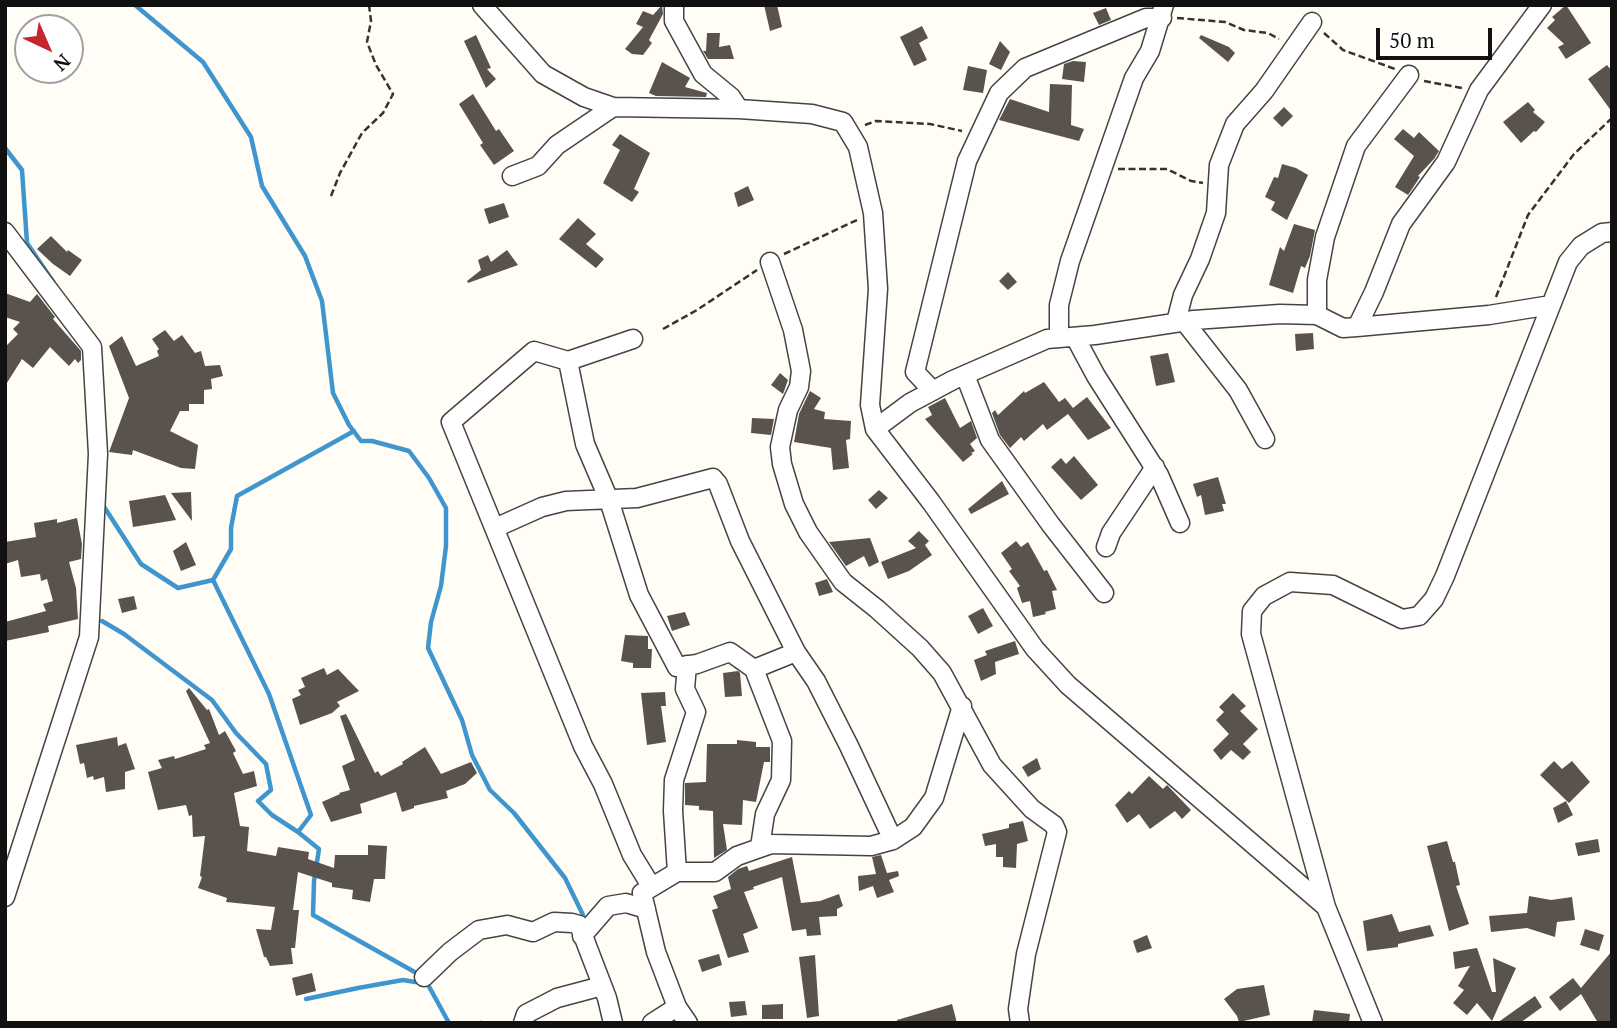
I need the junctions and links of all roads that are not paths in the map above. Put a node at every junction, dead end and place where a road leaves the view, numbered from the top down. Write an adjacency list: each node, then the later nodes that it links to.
1 (482, 5): 7 (street)
2 (1542, 5): 16 (street)
3 (674, 6): 8 (street)
4 (1163, 12): 17 (street); 21 (street)
5 (1312, 22): 15 (street)
6 (1409, 75): 14 (street)
7 (612, 107): 8 (street); 9 (street)
8 (739, 109): 22 (street)
9 (512, 176)
10 (5, 232): 38 (street)
11 (1612, 232): 13 (street)
12 (770, 262): 33 (street)
13 (1551, 304): 16 (street); 39 (street)
14 (1317, 316): 15 (street); 16 (street)
15 (1180, 322): 17 (street); 23 (street)
16 (1357, 327)
17 (1067, 337): 20 (street); 24 (street)
18 (633, 339): 19 (street)
19 (568, 361): 25 (street); 27 (street)
20 (965, 375): 21 (street); 29 (street)
21 (933, 391): 22 (street)
22 (875, 429): 39 (street)
23 (1265, 439)
24 (1155, 467): 26 (street); 28 (street)
25 (609, 500): 27 (street); 30 (street); 31 (street)
26 (1180, 523)
27 (495, 528): 37 (street)
28 (1106, 547)
29 (1104, 593)
30 (796, 652): 32 (street); 34 (street)
31 (687, 665): 32 (street); 36 (street)
32 (754, 669): 35 (street)
33 (962, 706): 34 (street); 49 (street)
34 (893, 840): 35 (street)
35 (760, 847): 36 (street)
36 (677, 872): 37 (street)
37 (651, 886): 40 (street)
38 (5, 897)
39 (1326, 906): 50 (street)
40 (646, 909): 41 (street); 44 (street)
41 (582, 936): 42 (street); 43 (street)
42 (424, 977)
43 (602, 986): 45 (street); 46 (street)
44 (677, 1007): 47 (street); 48 (street)
45 (523, 1023)
46 (613, 1023)
47 (652, 1023)
48 (688, 1023)
49 (1020, 1023)
50 (1373, 1023)

